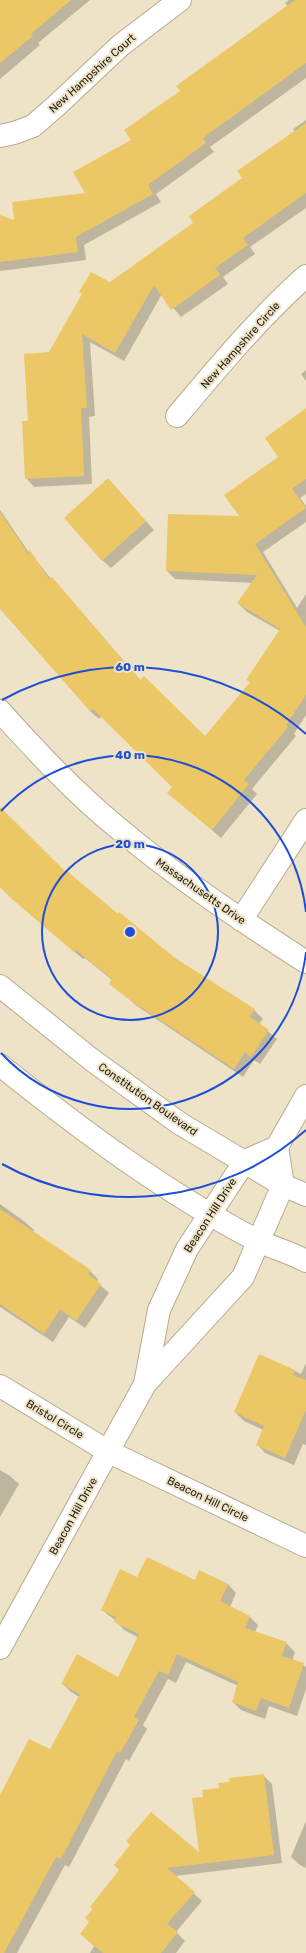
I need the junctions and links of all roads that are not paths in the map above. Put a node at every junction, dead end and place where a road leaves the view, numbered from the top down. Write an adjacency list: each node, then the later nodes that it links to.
1 (180, 0): 2 (street, New Hampshire Court)
2 (0, 136)
3 (306, 276): 4 (street, New Hampshire Circle)
4 (177, 416)
5 (0, 711): 7 (street, Massachusetts Drive)
6 (306, 820): 7 (street)
7 (242, 920): 8 (street, Massachusetts Drive)
8 (306, 962)
9 (0, 986): 13 (street, Constitution Boulevard)
10 (0, 1065): 16 (street)
11 (306, 1096): 12 (street)
12 (277, 1147): 13 (street); 14 (street)
13 (245, 1161): 14 (street, Constitution Boulevard); 16 (street, Beacon Hill Drive)
14 (284, 1184): 15 (street, Constitution Boulevard); 17 (street, Beacon Hill Drive)
15 (306, 1195)
16 (210, 1214): 17 (street); 19 (street, Beacon Hill Drive)
17 (260, 1241): 18 (street); 19 (street, Beacon Hill Drive)
18 (306, 1261)
19 (145, 1384): 21 (street, Beacon Hill Drive)
20 (0, 1386): 21 (street, Bristol Circle)
21 (109, 1452): 22 (street, Beacon Hill Circle); 23 (street, Beacon Hill Drive)
22 (306, 1546)
23 (0, 1648)

